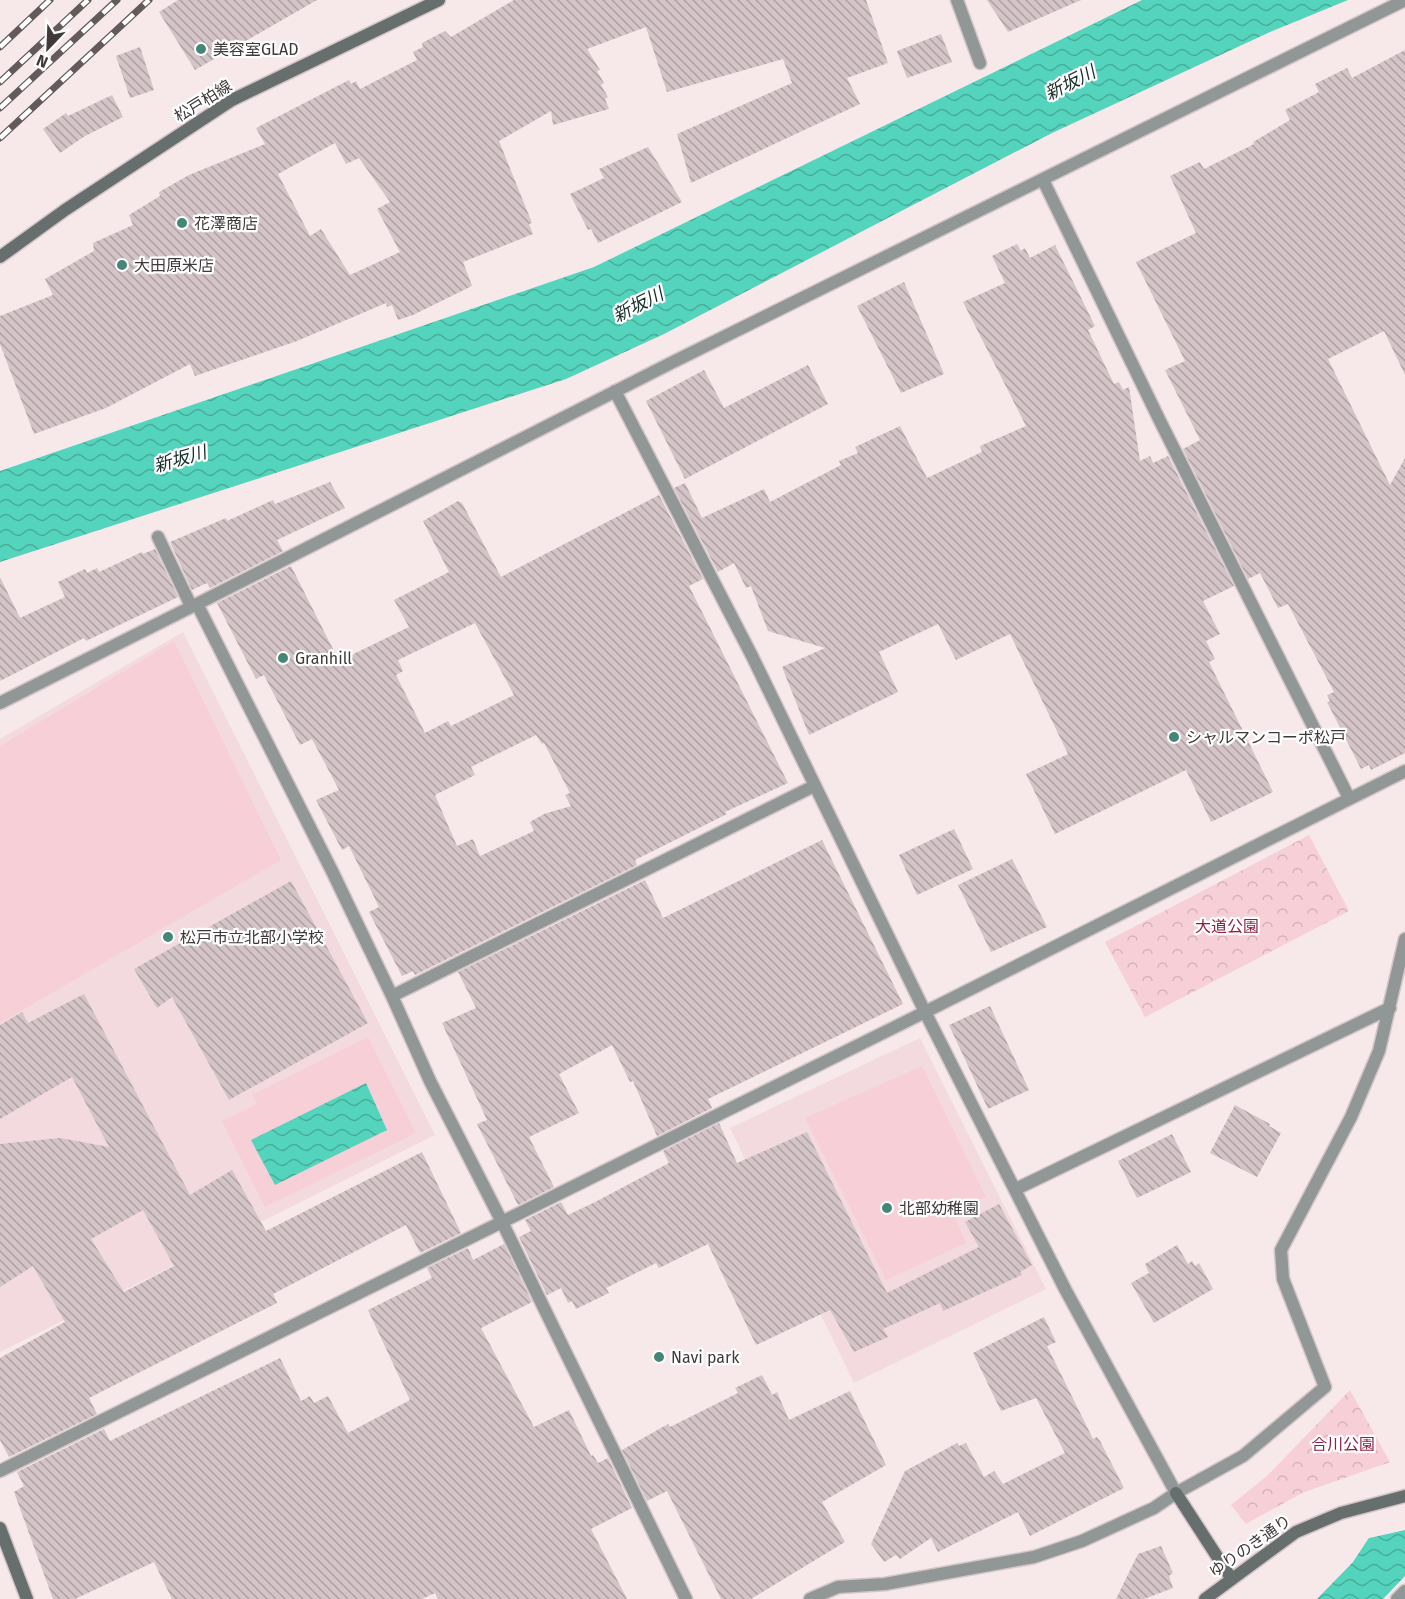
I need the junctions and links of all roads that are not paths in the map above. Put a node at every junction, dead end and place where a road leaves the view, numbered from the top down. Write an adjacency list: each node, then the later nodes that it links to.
1 (439, 0): 6 (main road, 松戸柏線)
2 (957, 0): 4 (street)
3 (1405, 0): 5 (street)
4 (980, 63)
5 (1044, 180): 7 (street); 13 (street)
6 (0, 257)
7 (615, 392): 9 (street); 12 (street)
8 (158, 537): 9 (street)
9 (194, 605): 10 (street); 15 (street)
10 (0, 703)
11 (1405, 771): 13 (street)
12 (814, 786): 15 (street); 17 (street)
13 (1349, 798): 17 (street)
14 (1405, 939): 16 (street)
15 (393, 996): 19 (street)
16 (1390, 1008): 18 (street); 21 (street)
17 (926, 1012): 18 (street); 19 (street)
18 (1016, 1189): 21 (street)
19 (501, 1220): 20 (street); 27 (street)
20 (0, 1471)
21 (1176, 1493): 24 (main road); 28 (street)
22 (1405, 1496): 24 (main road, ゆりのき通り)
23 (0, 1527): 26 (main road)
24 (1231, 1578): 29 (main road, ゆりのき通り)
25 (1405, 1591): 30 (street)
26 (27, 1599)
27 (686, 1599)
28 (810, 1599)
29 (1205, 1599)
30 (1397, 1599)

